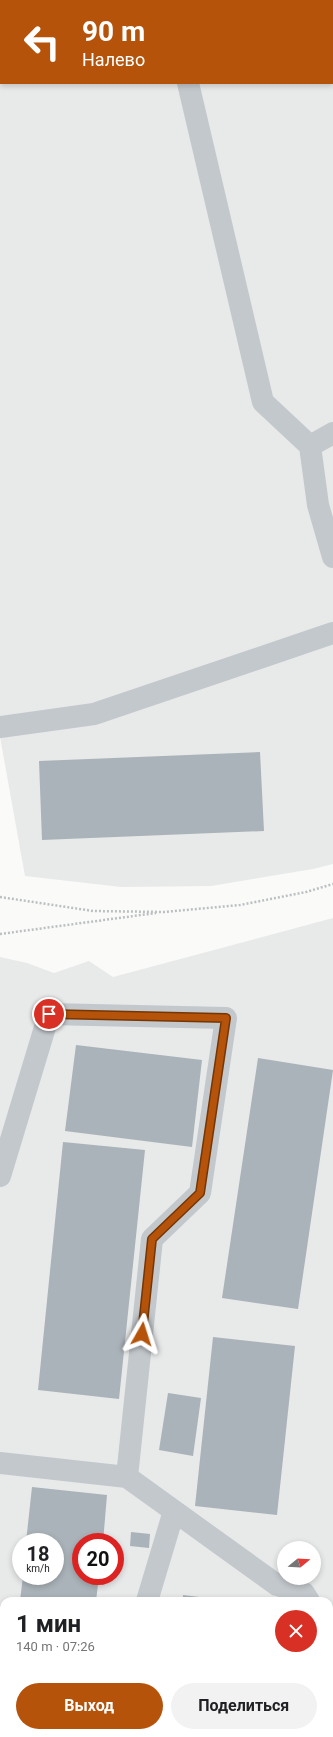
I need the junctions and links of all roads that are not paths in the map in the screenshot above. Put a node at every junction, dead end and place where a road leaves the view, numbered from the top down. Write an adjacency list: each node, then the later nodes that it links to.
1 (188, 84): 3 (lane)
2 (333, 433): 3 (lane)
3 (310, 446): 4 (lane)
4 (333, 558)
5 (333, 633): 6 (lane)
6 (0, 727)
7 (0, 1176): 9 (lane)
8 (0, 1463): 9 (lane)
9 (127, 1477): 10 (lane)
10 (174, 1511): 11 (lane); 12 (lane)
11 (148, 1597)
12 (306, 1597)

